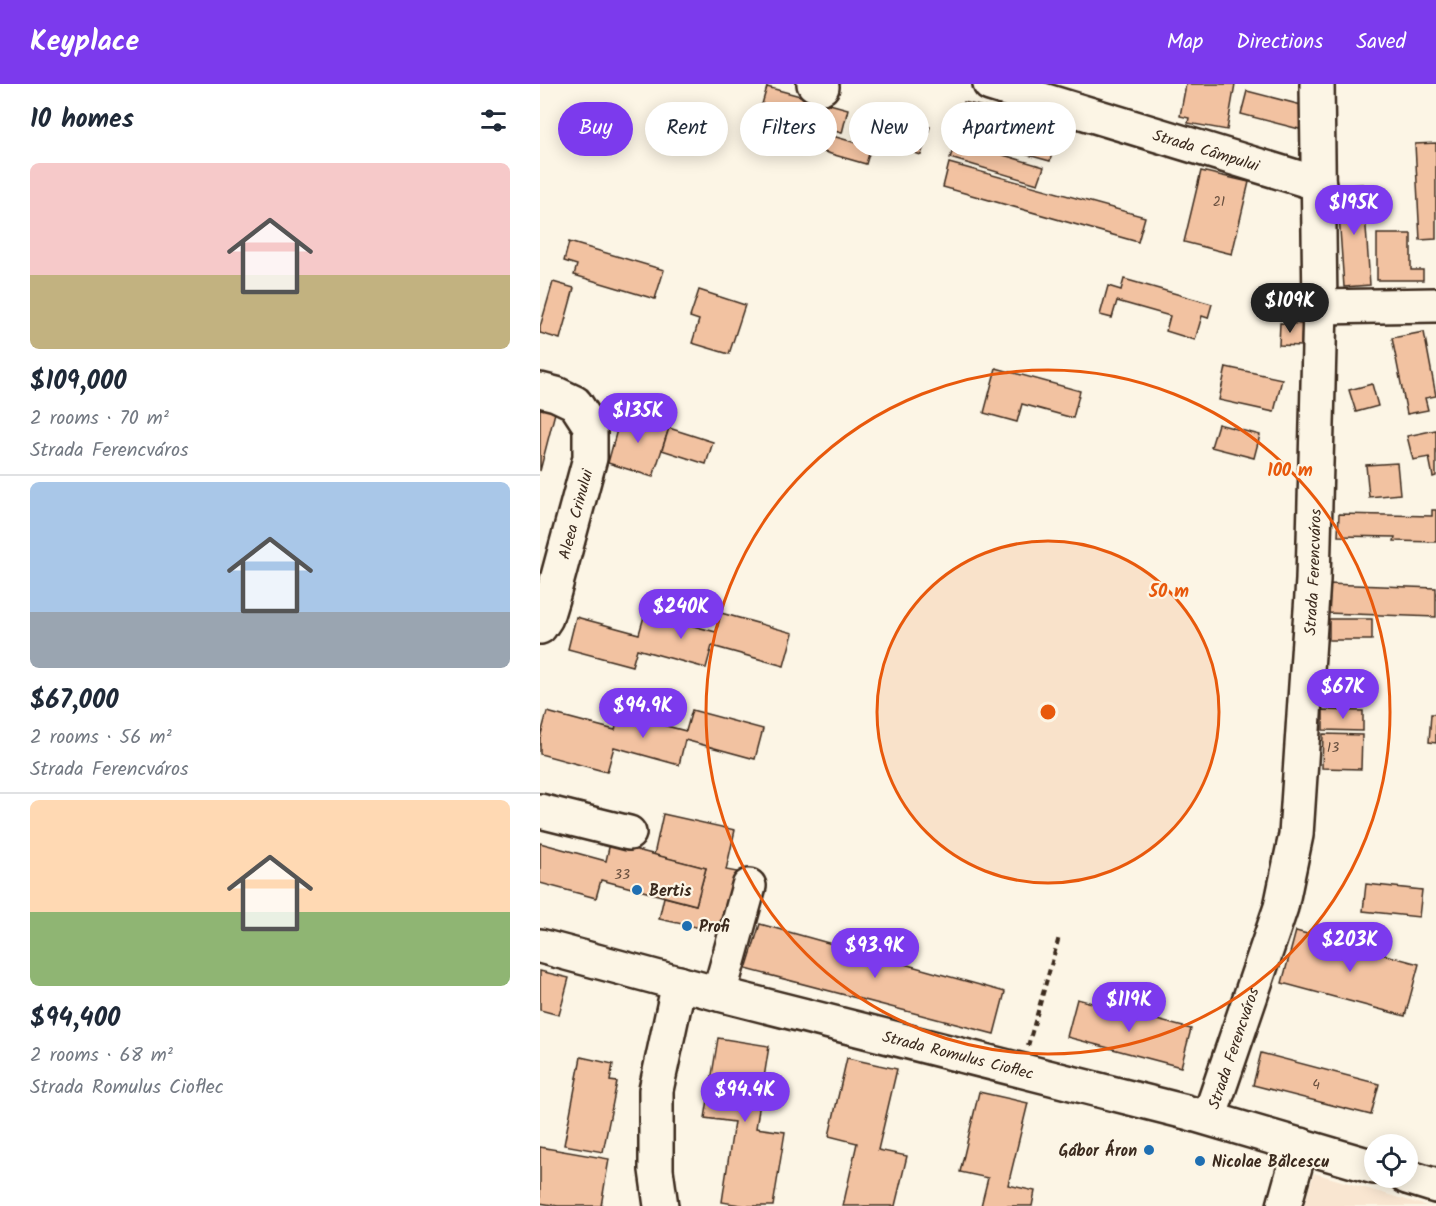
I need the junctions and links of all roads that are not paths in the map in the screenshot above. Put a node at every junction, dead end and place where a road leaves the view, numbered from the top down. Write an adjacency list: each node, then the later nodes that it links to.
1 (990, 84): 3 (street, Strada Câmpului)
2 (1317, 84): 3 (street, Strada Ferencváros)
3 (1319, 184): 5 (street, Strada Ferencváros)
4 (1436, 305): 5 (street)
5 (1320, 307): 14 (street, Strada Ferencváros)
6 (540, 390): 7 (street, Aleea Crinului)
7 (540, 627)
8 (540, 811): 9 (street)
9 (629, 832)
10 (749, 885): 13 (street)
11 (540, 946): 12 (street, Strada Romulus Cioflec)
12 (679, 983): 13 (street, Strada Romulus Cioflec); 19 (street)
13 (719, 994): 14 (street, Strada Romulus Cioflec)
14 (1209, 1118): 15 (street, Strada Romulus Cioflec)
15 (1301, 1145): 16 (street, Strada Romulus Cioflec); 20 (street)
16 (1364, 1164)
17 (1418, 1180): 18 (street)
18 (1436, 1186)
19 (661, 1206)
20 (1284, 1206)

